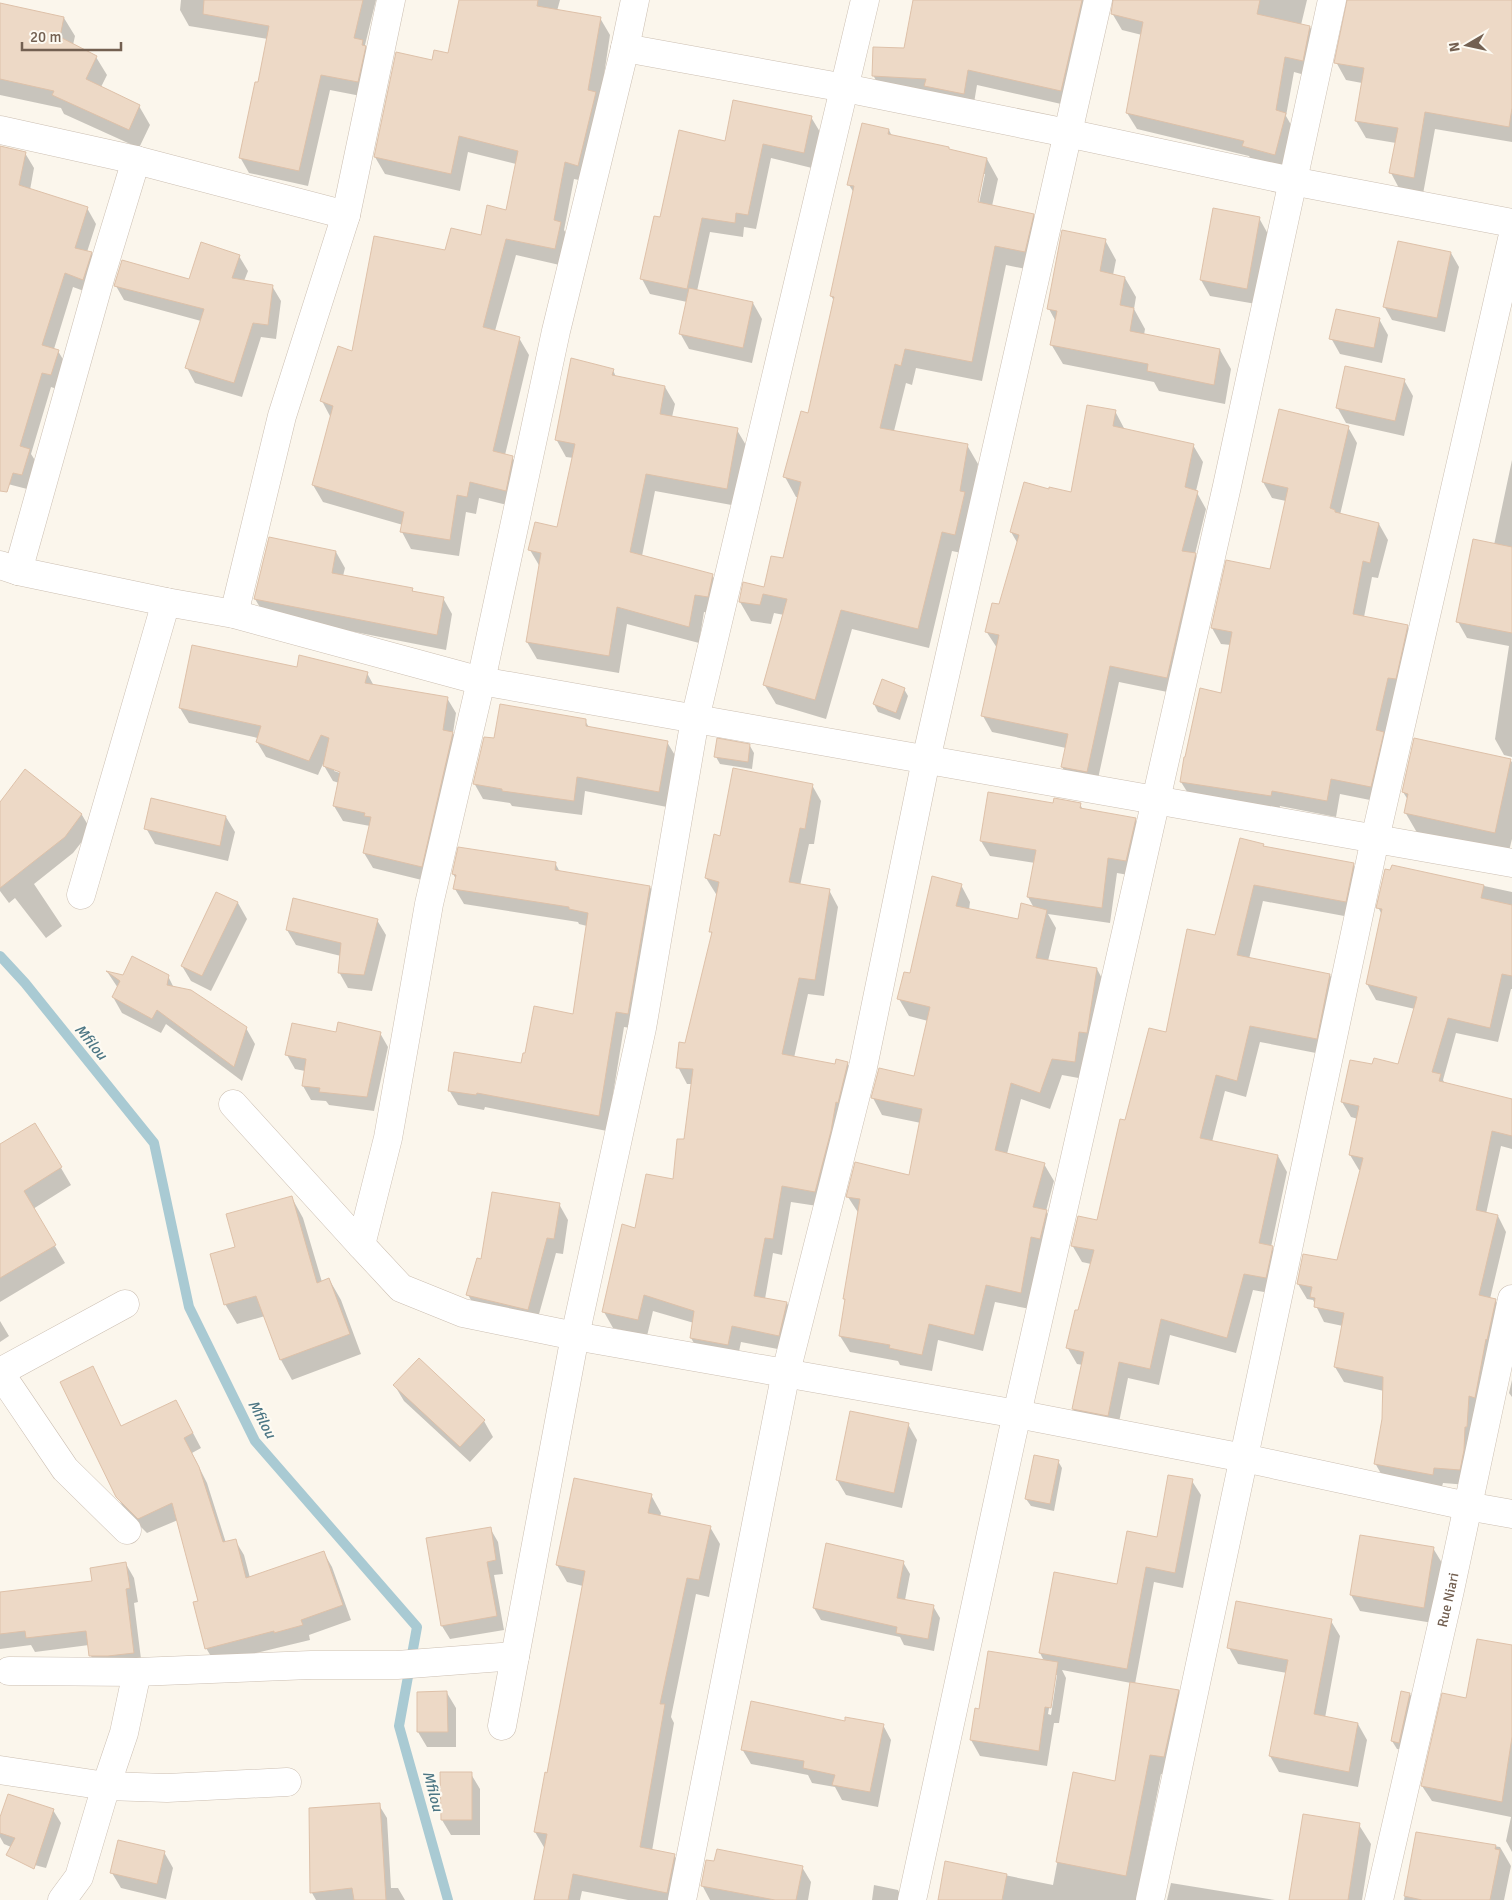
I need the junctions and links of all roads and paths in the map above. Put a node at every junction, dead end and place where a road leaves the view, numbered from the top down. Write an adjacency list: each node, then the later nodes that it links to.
1 (391, 0): 12 (street)
2 (635, 0): 6 (street)
3 (865, 0): 7 (street)
4 (1098, 0): 9 (street)
5 (1332, 0): 11 (street)
6 (625, 48): 7 (street); 18 (street)
7 (845, 88): 9 (street); 19 (street)
8 (0, 130): 10 (street)
9 (1067, 133): 11 (street); 20 (street)
10 (136, 160): 12 (street); 15 (street)
11 (1292, 182): 13 (street); 21 (street)
12 (346, 215): 17 (street)
13 (1512, 223)
14 (1512, 239): 22 (street)
15 (9, 568): 16 (street)
16 (166, 602): 17 (street); 24 (street)
17 (234, 614): 18 (street)
18 (481, 682): 19 (street); 26 (street)
19 (694, 719): 20 (street); 29 (street)
20 (926, 760): 21 (street); 31 (street)
21 (1155, 800): 22 (street); 32 (street)
22 (1375, 839): 23 (street); 33 (street)
23 (1512, 863)
24 (81, 895)
25 (233, 1104): 26 (street)
26 (361, 1245): 29 (street)
27 (1512, 1299): 34 (street, Rue Niari)
28 (125, 1304): 30 (street)
29 (575, 1336): 31 (street); 37 (street)
30 (0, 1372): 36 (street)
31 (786, 1372): 32 (street); 45 (street)
32 (1017, 1414): 33 (street); 46 (street)
33 (1244, 1458): 34 (street); 47 (street)
34 (1467, 1506): 35 (street); 48 (street, Rue Niari)
35 (1512, 1514)
36 (127, 1530)
37 (515, 1656): 39 (street); 40 (street)
38 (9, 1671): 39 (street)
39 (137, 1672): 43 (street)
40 (502, 1726)
41 (0, 1770): 43 (street)
42 (287, 1782): 43 (street)
43 (106, 1786): 44 (street)
44 (62, 1900)
45 (682, 1900)
46 (912, 1900)
47 (1150, 1900)
48 (1379, 1900)

